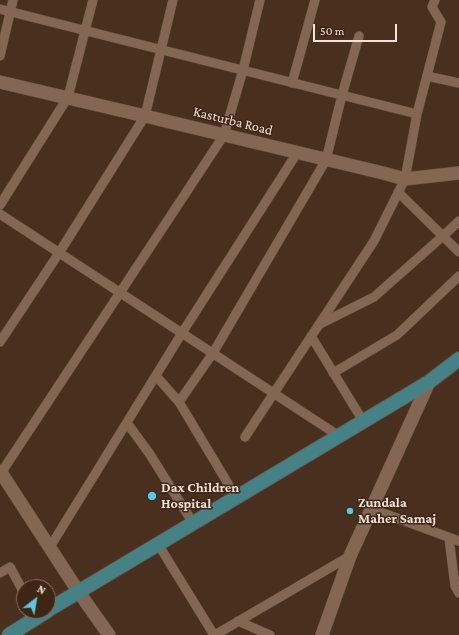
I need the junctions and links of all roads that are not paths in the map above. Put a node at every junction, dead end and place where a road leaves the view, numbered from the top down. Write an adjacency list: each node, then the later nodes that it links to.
1 (13, 0): 8 (street)
2 (93, 0): 9 (street)
3 (173, 0): 11 (street)
4 (260, 0): 13 (street)
5 (315, 0): 16 (street)
6 (435, 0): 14 (street)
7 (0, 9): 8 (street)
8 (11, 12): 9 (street); 12 (street)
9 (85, 30): 11 (street); 19 (street)
10 (359, 36): 18 (street)
11 (161, 50): 13 (street); 21 (street)
12 (0, 56)
13 (243, 70): 16 (street); 22 (street)
14 (427, 76): 17 (street); 20 (street)
15 (0, 82): 19 (street, Kasturba Road)
16 (292, 83): 18 (street)
17 (459, 83)
18 (342, 95): 20 (street); 24 (street)
19 (68, 97): 21 (street, Kasturba Road); 28 (street)
20 (417, 114): 26 (street)
21 (145, 116): 22 (street, Kasturba Road); 33 (street)
22 (224, 135): 23 (street, Kasturba Road); 35 (street)
23 (297, 153): 24 (street, Kasturba Road); 37 (street)
24 (326, 160): 26 (street, Kasturba Road); 40 (street)
25 (459, 172): 26 (street, Kasturba Road)
26 (405, 179): 27 (street)
27 (398, 192): 31 (street); 36 (street)
28 (0, 205)
29 (0, 214): 33 (street)
30 (459, 221): 31 (street)
31 (443, 236): 32 (street); 36 (street)
32 (459, 252)
33 (60, 253): 35 (street); 39 (street)
34 (459, 276): 42 (street)
35 (121, 293): 37 (street); 51 (street)
36 (318, 325): 38 (street)
37 (182, 333): 40 (street); 43 (street)
38 (311, 336): 42 (street); 45 (street)
39 (0, 342)
40 (213, 353): 45 (street); 46 (street)
41 (459, 359): 44 (main road)
42 (334, 373): 47 (street)
43 (156, 376): 46 (street); 48 (street)
44 (429, 382): 47 (main road); 53 (street)
45 (273, 393): 49 (street); 50 (street)
46 (179, 402): 52 (street)
47 (364, 421): 49 (main road)
48 (127, 422): 54 (street); 58 (street)
49 (339, 436): 52 (main road)
50 (245, 437)
51 (1, 472): 58 (street)
52 (236, 497): 54 (main road)
53 (372, 508): 55 (street); 59 (street)
54 (192, 523): 57 (main road)
55 (449, 538): 56 (street); 63 (street)
56 (459, 541)
57 (158, 544): 62 (main road); 69 (street)
58 (50, 548): 62 (street)
59 (350, 556): 66 (street); 71 (street)
60 (0, 573): 61 (street)
61 (16, 579)
62 (78, 591): 64 (main road); 68 (street)
63 (459, 593)
64 (56, 604)
65 (32, 619): 67 (main road)
66 (238, 621): 69 (street); 70 (street)
67 (9, 635)
68 (109, 635)
69 (214, 635)
70 (270, 635)
71 (322, 635)

